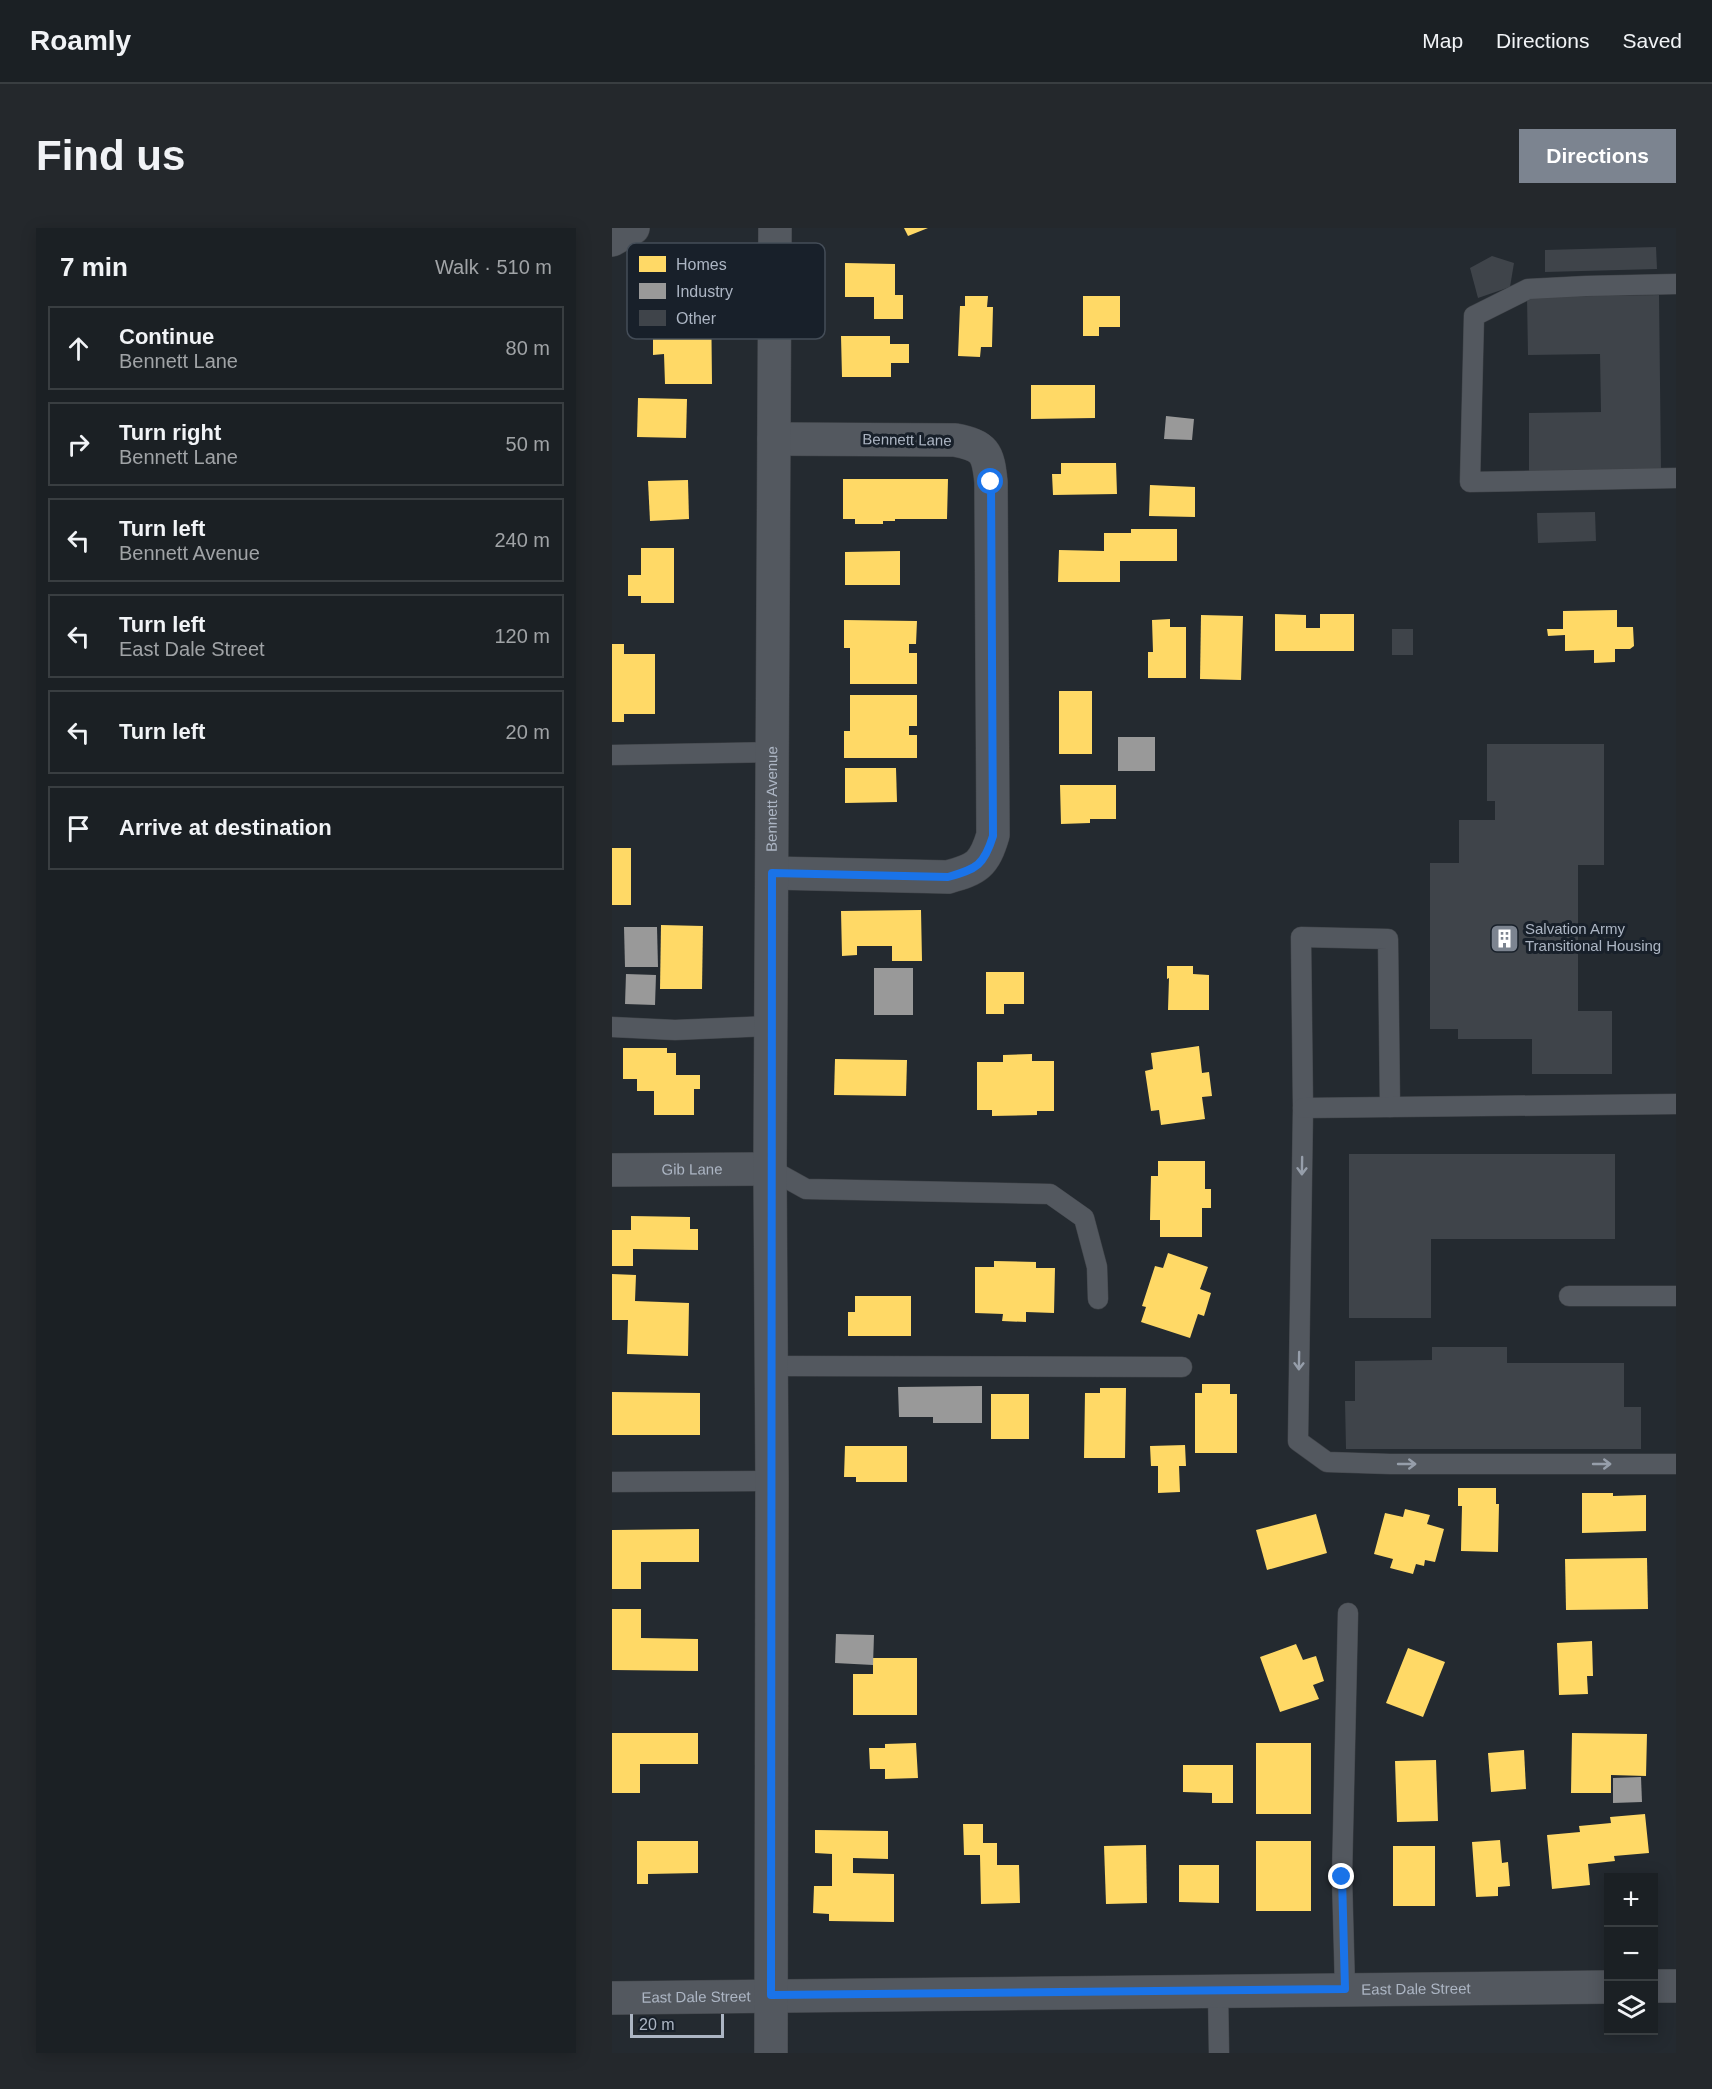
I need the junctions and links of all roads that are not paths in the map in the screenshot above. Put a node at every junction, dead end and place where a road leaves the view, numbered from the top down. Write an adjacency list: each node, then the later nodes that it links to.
1 (633, 228): 3 (street)
2 (775, 228): 4 (street, Bennett Avenue)
3 (612, 240)
4 (775, 243)
5 (1676, 284): 8 (lane)
6 (774, 339): 7 (street, Bennett Avenue)
7 (774, 439): 9 (street, Bennett Avenue); 11 (street, Bennett Lane)
8 (1676, 478)
9 (772, 752): 10 (lane); 11 (street, Bennett Avenue)
10 (612, 755)
11 (772, 873): 12 (street, Bennett Avenue)
12 (771, 1026): 13 (lane); 17 (street, Bennett Avenue)
13 (612, 1027)
14 (1676, 1104): 15 (lane)
15 (1390, 1107): 16 (lane); 16 (lane)
16 (1304, 1108): 24 (lane, one-way to 24)
17 (770, 1169): 18 (street, Gib Lane); 21 (lane); 22 (street, Bennett Avenue)
18 (612, 1170)
19 (1569, 1296): 20 (lane)
20 (1676, 1296)
21 (1098, 1299)
22 (771, 1366): 23 (lane); 25 (street, Bennett Avenue)
23 (1182, 1367)
24 (1676, 1464)
25 (772, 1481): 26 (lane); 33 (street, Bennett Avenue)
26 (612, 1482)
27 (1348, 1613): 31 (lane)
28 (1658, 1986): 29 (street)
29 (1676, 1986)
30 (1604, 1987): 31 (street, East Dale Street)
31 (1345, 1989): 32 (street, East Dale Street)
32 (1218, 1991): 33 (street, East Dale Street); 36 (lane)
33 (771, 1995): 34 (street, East Dale Street); 35 (street, Bennett Avenue)
34 (612, 1998)
35 (771, 2053)
36 (1218, 2053)

